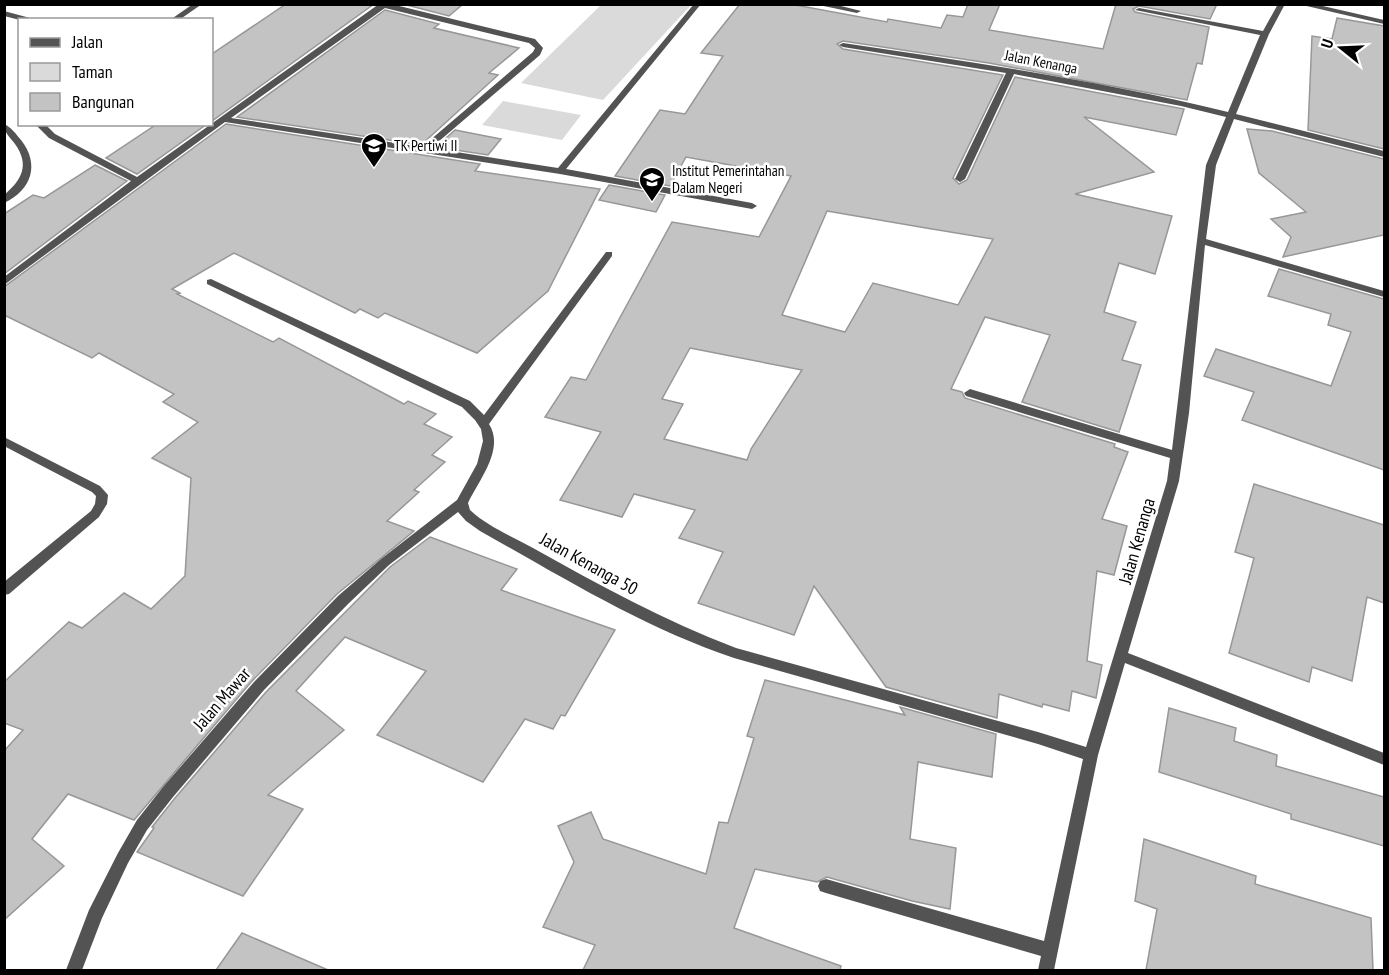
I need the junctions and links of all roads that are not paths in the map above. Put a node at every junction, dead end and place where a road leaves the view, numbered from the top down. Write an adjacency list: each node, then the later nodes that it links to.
1 (199, 4): 11 (street)
2 (698, 4): 22 (street)
3 (817, 4): 8 (street)
4 (1282, 4): 13 (street, Jalan Kenanga)
5 (1301, 4): 12 (street)
6 (384, 5): 17 (street); 20 (street)
7 (1139, 10): 13 (street)
8 (857, 11)
9 (4, 13): 10 (street)
10 (20, 18)
11 (176, 18)
12 (1384, 22)
13 (1265, 34): 16 (street, Jalan Kenanga)
14 (843, 45): 15 (street, Jalan Kenanga)
15 (1011, 72): 16 (street, Jalan Kenanga); 23 (street)
16 (1233, 116): 21 (street, Jalan Kenanga); 27 (street, Jalan Kenanga)
17 (223, 119): 20 (street); 24 (street)
18 (4, 126): 25 (street)
19 (41, 126): 24 (street)
20 (425, 149): 22 (street)
21 (1384, 154)
22 (560, 171): 26 (street)
23 (960, 179)
24 (137, 181): 29 (street)
25 (4, 200)
26 (752, 206)
27 (1201, 241): 31 (street); 35 (street, Jalan Kenanga)
28 (609, 254): 33 (street)
29 (4, 282)
30 (211, 282): 33 (street)
31 (1384, 294)
32 (970, 393): 35 (street)
33 (485, 422): 36 (street)
34 (4, 441): 37 (street)
35 (1177, 456): 38 (street, Jalan Kenanga)
36 (462, 503): 39 (street, Jalan Kenanga 50); 43 (street, Jalan Mawar)
37 (4, 590)
38 (1122, 656): 39 (street, Jalan Kenanga); 40 (street)
39 (1091, 755): 42 (street, Jalan Kenanga)
40 (1384, 759)
41 (825, 886): 42 (street)
42 (1050, 951): 44 (street, Jalan Kenanga)
43 (74, 970)
44 (1046, 970)

